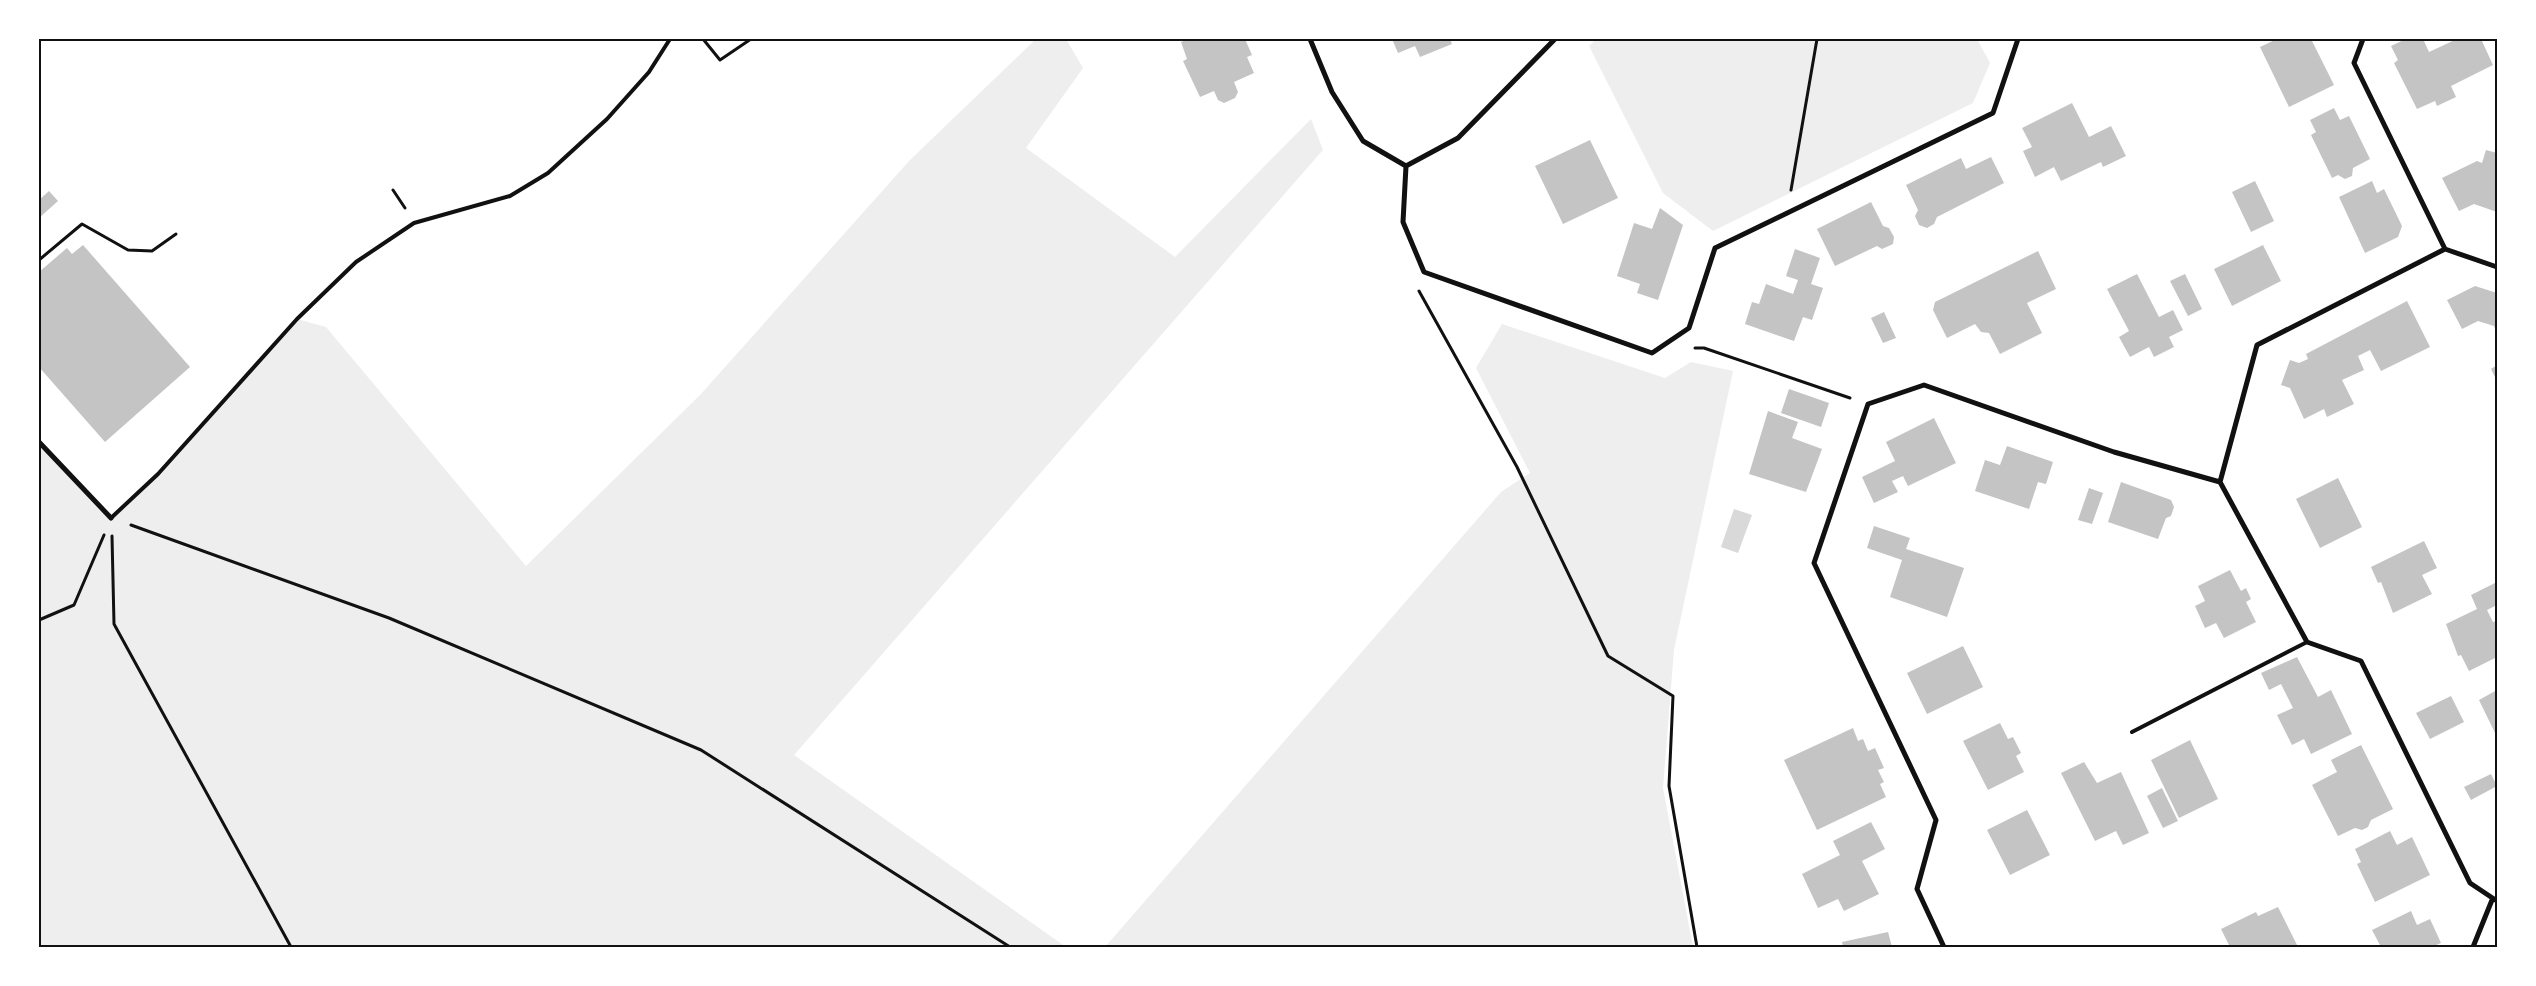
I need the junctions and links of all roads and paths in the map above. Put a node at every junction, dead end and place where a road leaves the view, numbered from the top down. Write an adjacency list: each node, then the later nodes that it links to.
1 (670, 39): 20 (lane)
2 (703, 39): 3 (path)
3 (751, 39)
4 (1310, 39): 9 (street)
5 (1555, 39): 9 (street)
6 (1817, 39): 10 (path)
7 (2018, 39): 10 (street)
8 (2363, 39): 12 (street)
9 (1406, 166): 10 (street)
10 (1788, 212)
11 (176, 234): 13 (path)
12 (2445, 249): 14 (street); 19 (street)
13 (39, 260)
14 (2497, 267)
15 (1417, 286): 27 (path)
16 (1689, 348): 17 (path)
17 (1868, 404): 19 (street); 28 (street)
18 (39, 442): 20 (street)
19 (2220, 482): 22 (street)
20 (112, 518): 21 (path); 25 (path); 26 (path)
21 (39, 620)
22 (2307, 642): 23 (lane); 24 (street)
23 (2132, 732)
24 (2495, 901): 29 (street)
25 (291, 947)
26 (1010, 947)
27 (1697, 947)
28 (1944, 947)
29 (2472, 947)

